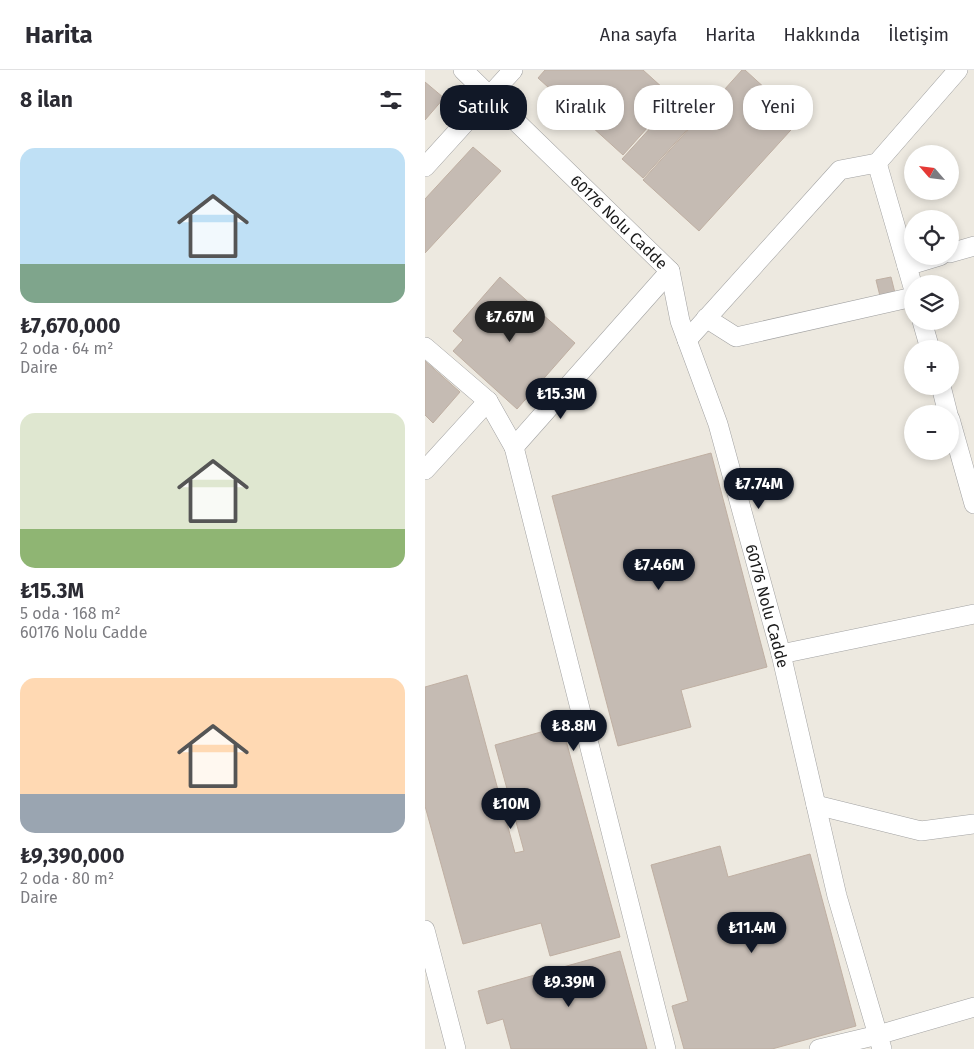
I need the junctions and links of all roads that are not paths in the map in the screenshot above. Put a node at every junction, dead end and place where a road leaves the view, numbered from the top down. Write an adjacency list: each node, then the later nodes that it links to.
1 (463, 70): 4 (street, 60176 Nolu Cadde)
2 (513, 70): 5 (street)
3 (958, 70): 8 (street)
4 (478, 85)
5 (500, 85)
6 (460, 130): 9 (street)
7 (524, 130): 14 (street, 60176 Nolu Cadde)
8 (877, 163): 13 (street); 17 (street)
9 (425, 168)
10 (974, 246): 11 (street)
11 (959, 250)
12 (910, 265): 13 (street)
13 (907, 266): 15 (street)
14 (670, 271): 18 (street, 60176 Nolu Cadde); 21 (street)
15 (910, 275)
16 (904, 299): 17 (street)
17 (706, 318): 18 (street)
18 (687, 340): 26 (street, 60176 Nolu Cadde)
19 (425, 347): 20 (street)
20 (488, 401): 21 (street); 23 (street)
21 (514, 447): 33 (street)
22 (959, 451): 24 (street)
23 (425, 470)
24 (974, 504)
25 (974, 614): 26 (street)
26 (781, 654): 27 (street, 60176 Nolu Cadde)
27 (816, 805): 28 (street); 31 (street, 60176 Nolu Cadde)
28 (974, 824)
29 (425, 930): 32 (street)
30 (974, 1007): 31 (street)
31 (880, 1042): 34 (street)
32 (457, 1049)
33 (666, 1049)
34 (819, 1049)

